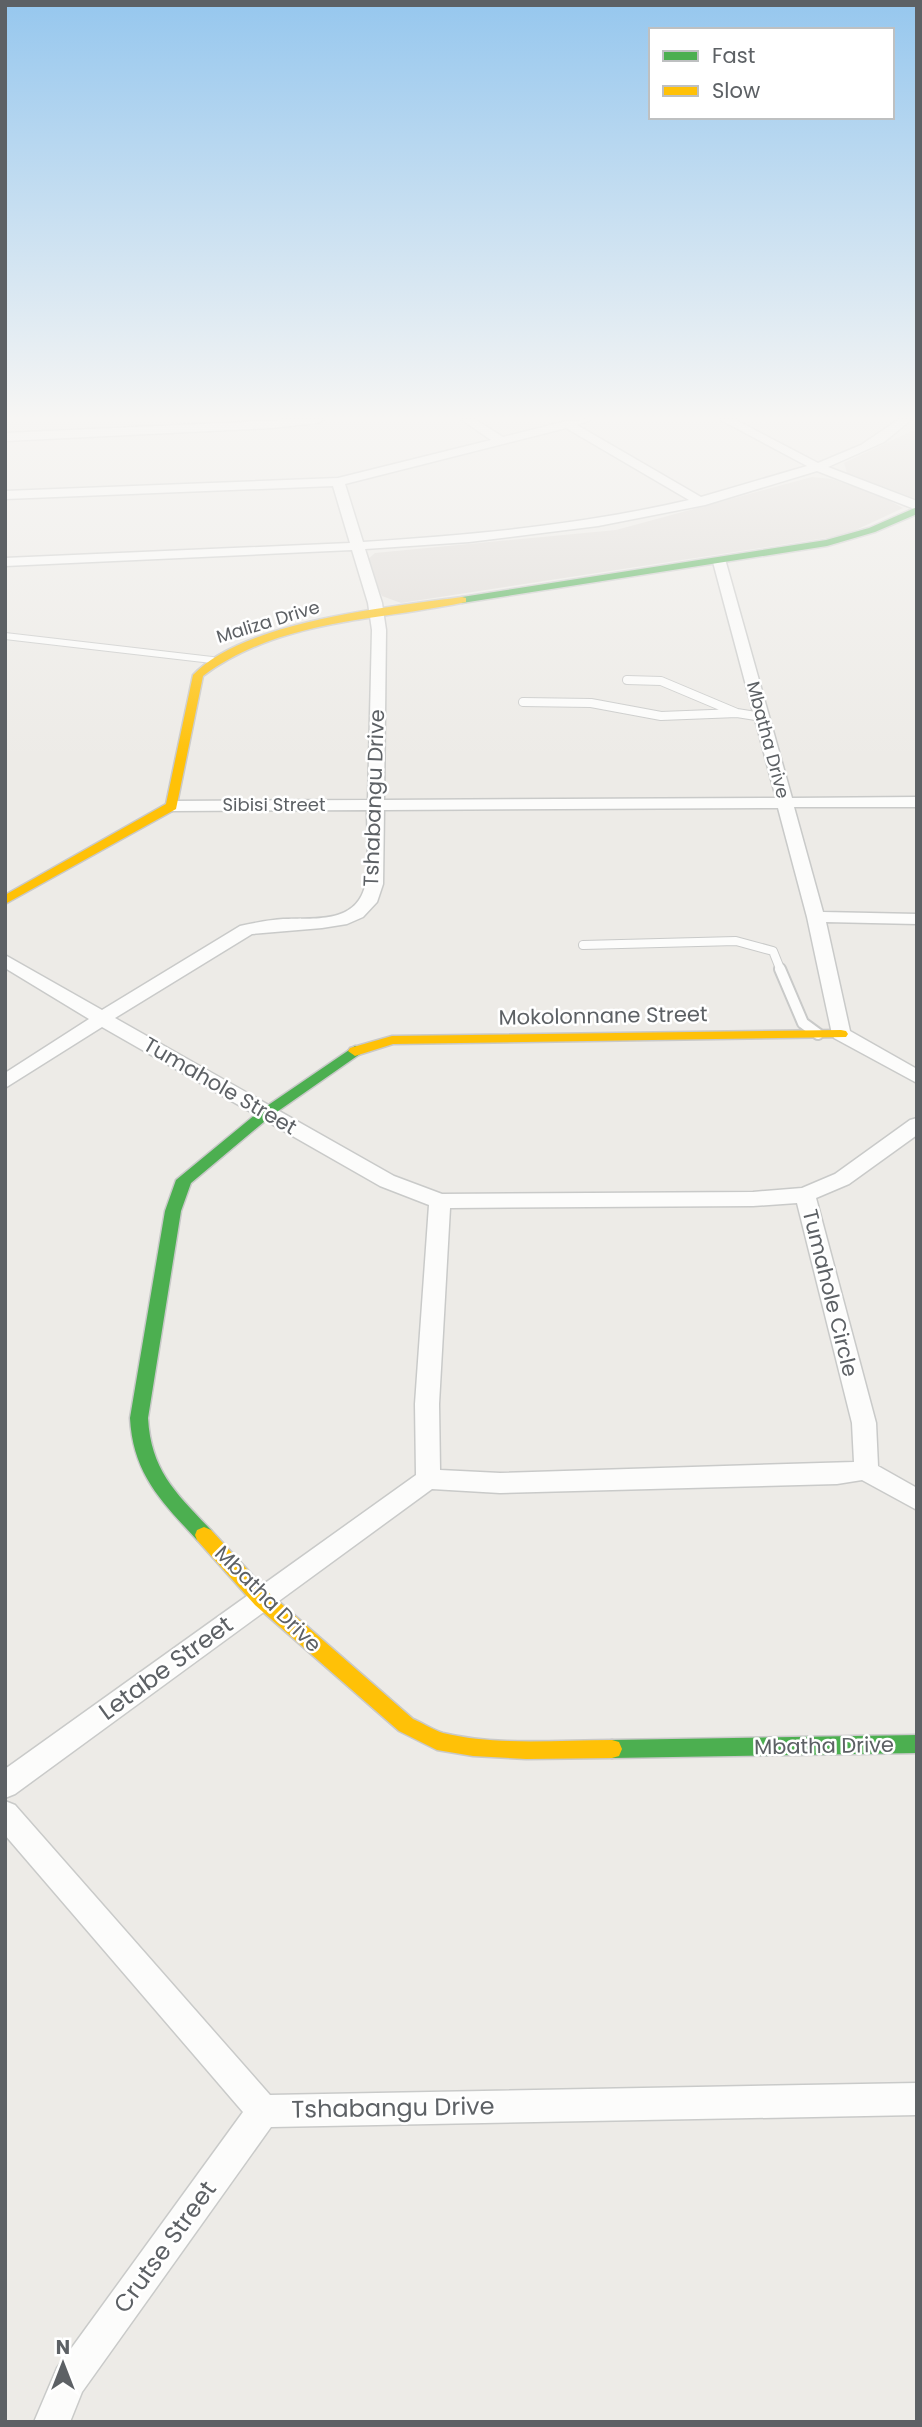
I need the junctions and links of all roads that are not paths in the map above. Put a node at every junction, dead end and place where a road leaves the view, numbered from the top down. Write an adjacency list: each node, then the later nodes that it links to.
1 (351, 533): 4 (street, Tshabangu Drive)
2 (519, 533): 4 (street)
3 (862, 533): 6 (street)
4 (355, 547): 5 (street); 7 (street, Tshabangu Drive)
5 (5, 562)
6 (720, 562): 7 (street, Maliza Drive); 13 (street, Mbatha Drive)
7 (377, 613): 9 (street, Maliza Drive); 16 (street, Tshabangu Drive)
8 (5, 636): 9 (lane)
9 (212, 660): 17 (street, Maliza Drive)
10 (627, 680): 12 (lane)
11 (523, 702): 12 (lane)
12 (737, 712): 13 (lane)
13 (762, 717): 15 (street, Mbatha Drive)
14 (917, 802): 15 (street)
15 (786, 804): 16 (street, Sibisi Street); 19 (street, Mbatha Drive)
16 (375, 805): 17 (street, Sibisi Street); 23 (street, Tshabangu Drive)
17 (172, 806): 18 (street)
18 (5, 900)
19 (816, 917): 20 (street); 25 (street, Mbatha Drive)
20 (917, 919)
21 (583, 945): 24 (lane)
22 (5, 960): 23 (street, Tumahole Street)
23 (101, 1018): 28 (street, Tshabangu Drive); 29 (street, Tumahole Street)
24 (818, 1034): 25 (street, Mokolonnane Street); 26 (street, Mokolonnane Street)
25 (841, 1034): 27 (street)
26 (367, 1045): 29 (street, Mbatha Drive)
27 (917, 1077)
28 (5, 1082)
29 (266, 1112): 32 (street, Tumahole Street); 36 (street, Mbatha Drive)
30 (917, 1125): 31 (street)
31 (805, 1195): 32 (street, Tumahole Circle); 33 (street, Tumahole Circle)
32 (440, 1201): 34 (street)
33 (865, 1470): 34 (street); 35 (street)
34 (428, 1479): 36 (street, Letabe Street)
35 (917, 1500)
36 (262, 1599): 37 (street, Mbatha Drive); 38 (street, Letabe Street)
37 (917, 1744)
38 (5, 1785)
39 (5, 1814): 41 (street, Tshabangu Drive)
40 (917, 2099): 41 (street, Tshabangu Drive)
41 (263, 2111): 42 (street, Crutse Street)
42 (52, 2422)

